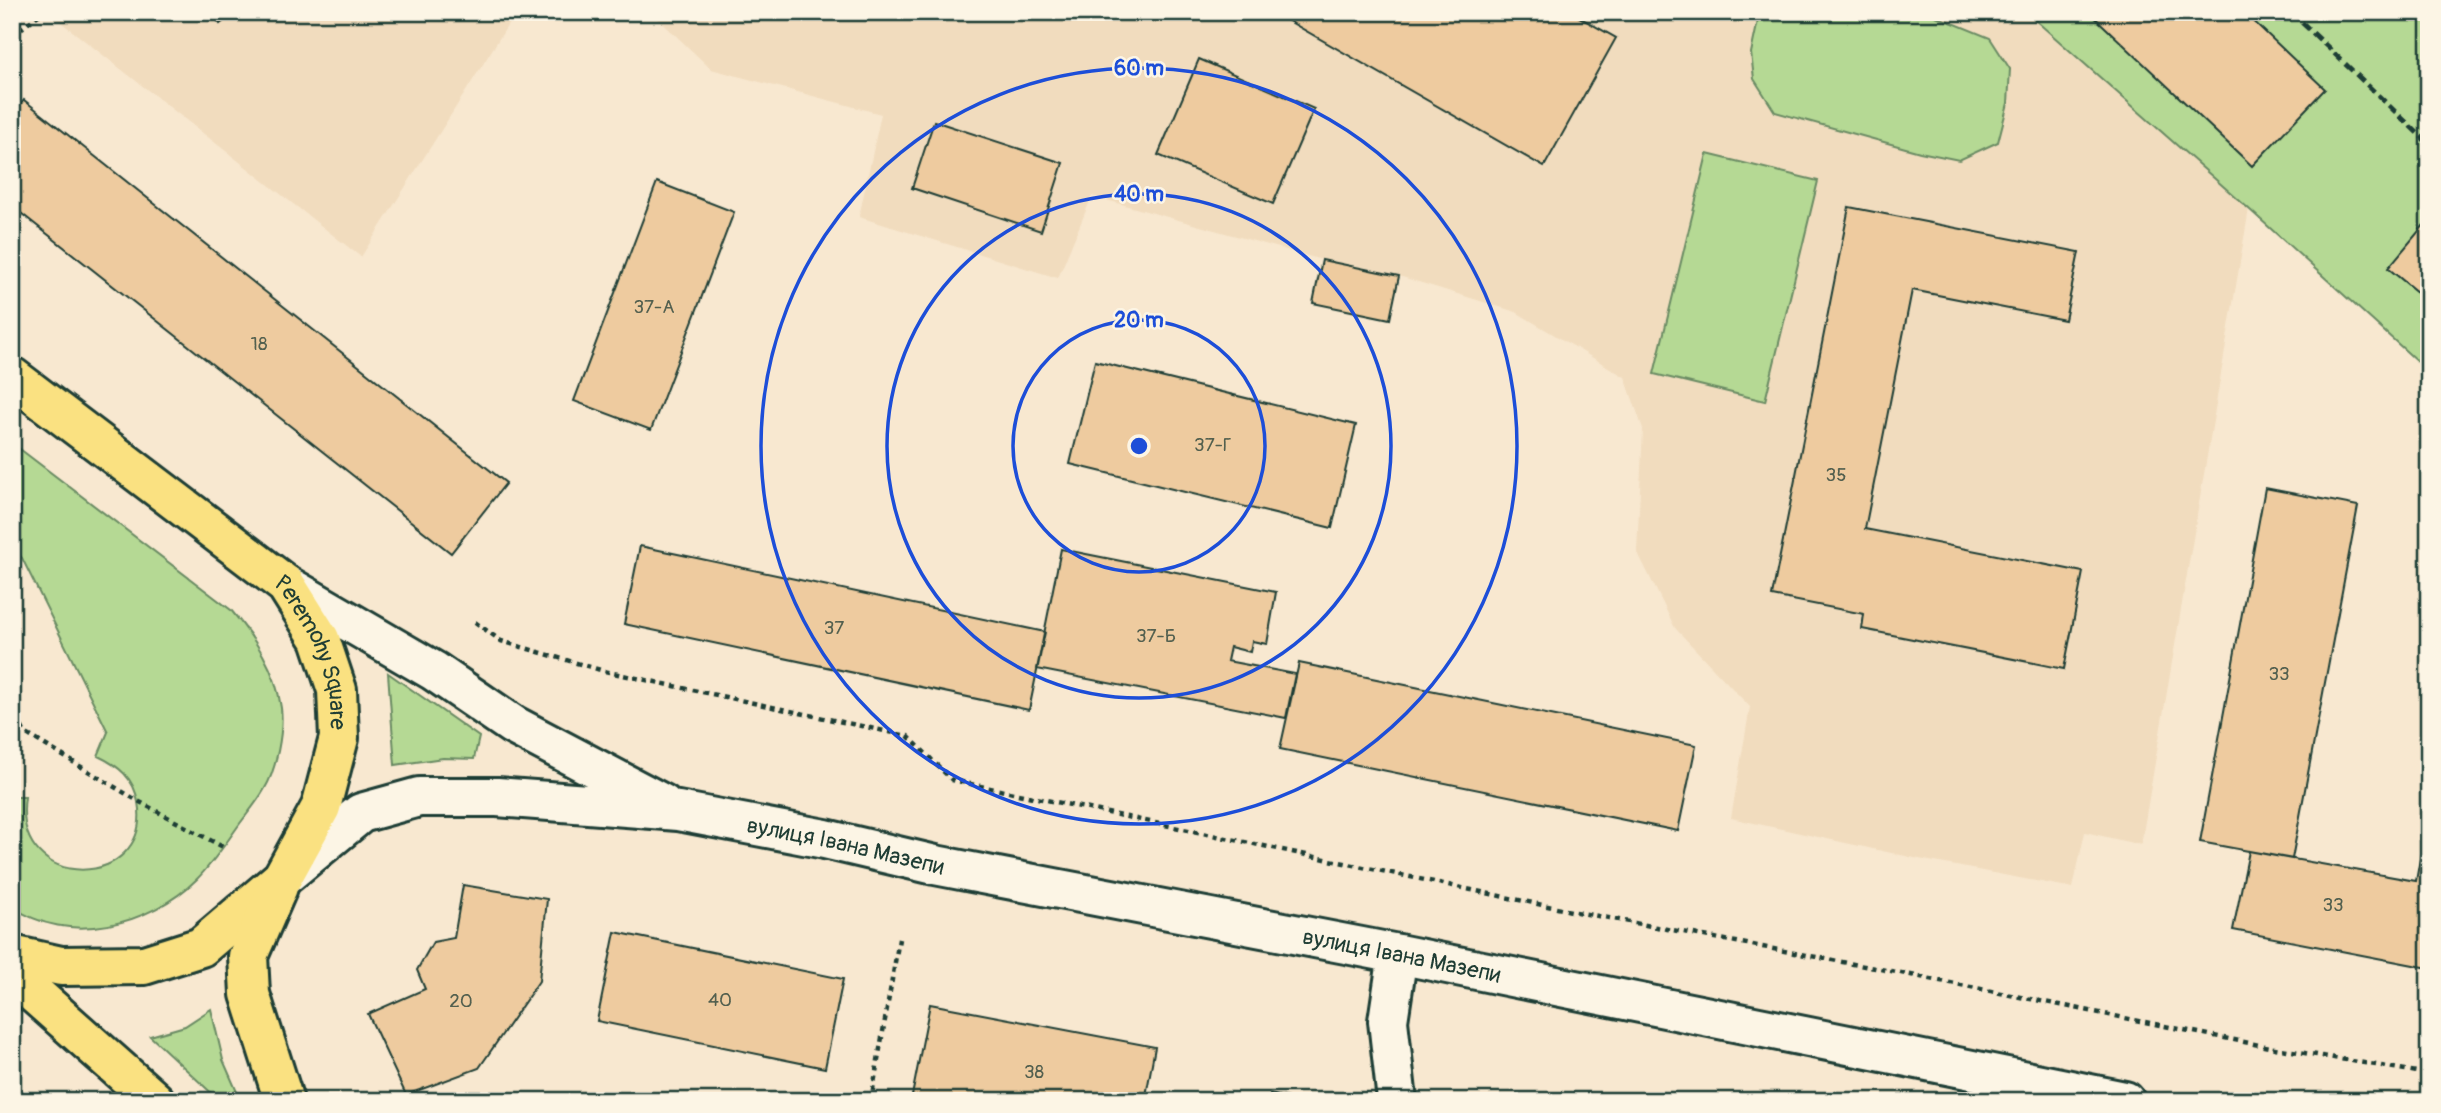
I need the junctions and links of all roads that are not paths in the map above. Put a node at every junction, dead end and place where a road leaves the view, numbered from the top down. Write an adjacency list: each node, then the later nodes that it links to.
1 (12, 377): 2 (main road, Peremohy Square)
2 (286, 585): 3 (main road, вулиця Івана Мазепи); 4 (main road, Peremohy Square)
3 (678, 811): 4 (main road, вулиця Івана Мазепи); 5 (main road, вулиця Івана Мазепи)
4 (282, 878): 6 (main road, Peremohy Square); 9 (main road)
5 (1398, 954): 10 (main road); 11 (main road, вулиця Івана Мазепи)
6 (12, 955)
7 (12, 974): 8 (main road)
8 (156, 1101)
9 (284, 1101)
10 (1397, 1101)
11 (2125, 1101)

